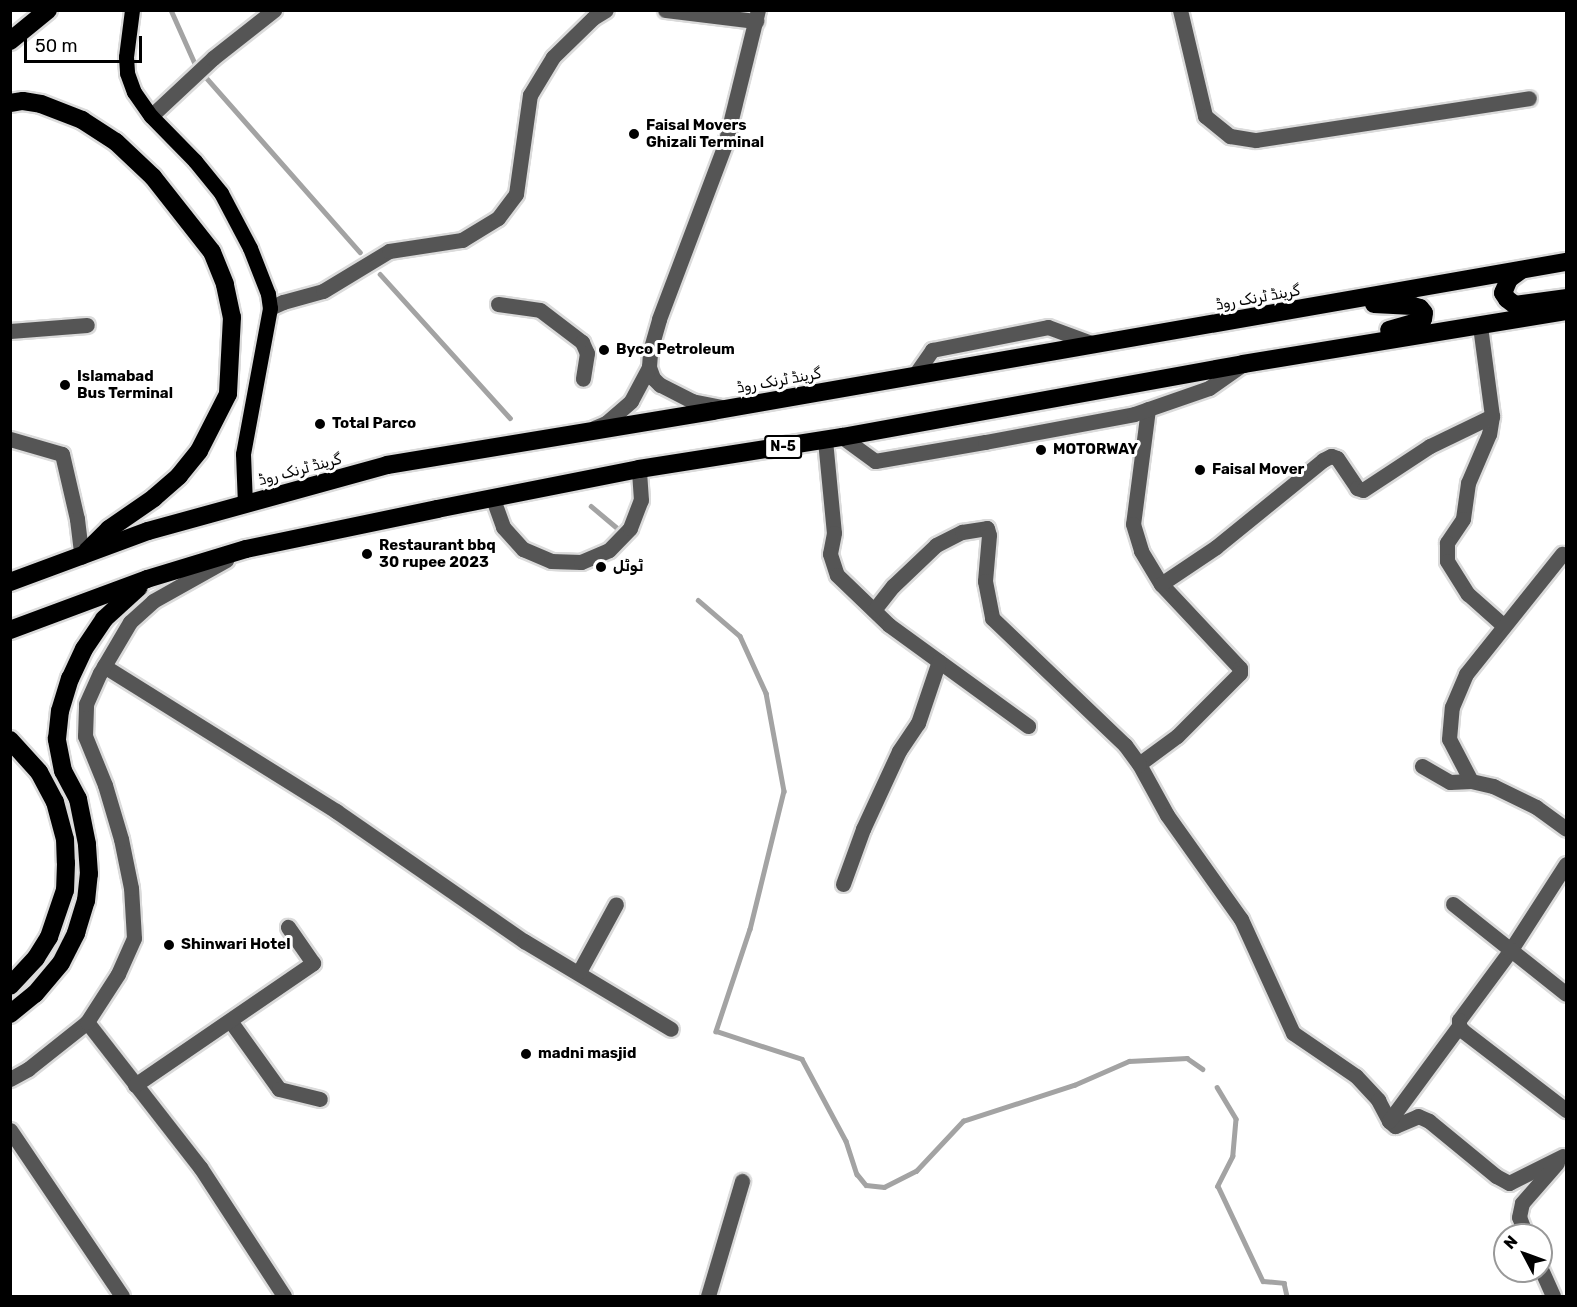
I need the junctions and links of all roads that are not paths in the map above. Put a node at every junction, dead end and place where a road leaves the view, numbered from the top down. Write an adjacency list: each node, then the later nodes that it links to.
1 (48, 10): 8 (highway)
2 (132, 10): 11 (main road)
3 (274, 10): 11 (street)
4 (606, 10): 16 (street)
5 (665, 10): 7 (street)
6 (1180, 10): 9 (street)
7 (757, 16): 25 (street)
8 (10, 41)
9 (1529, 98)
10 (10, 103): 39 (highway)
11 (151, 116): 16 (main road)
12 (1566, 262): 13 (highway, گرینڈ ٹرنک روڈ)
13 (1520, 271): 14 (highway); 18 (highway, گرینڈ ٹرنک روڈ)
14 (1566, 298)
15 (498, 304): 27 (street)
16 (270, 308): 36 (main road)
17 (1566, 311): 20 (highway, N-5)
18 (1242, 319): 22 (highway, گرینڈ ٹرنک روڈ); 23 (highway)
19 (87, 325): 21 (street)
20 (1480, 326): 23 (highway, N-5); 30 (street)
21 (10, 331)
22 (1094, 344): 26 (highway, گرینڈ ٹرنک روڈ); 26 (street)
23 (1366, 344): 24 (highway, N-5)
24 (1243, 364): 29 (street); 33 (highway, N-5)
25 (649, 367): 28 (street); 31 (street)
26 (914, 376): 28 (highway, گرینڈ ٹرنک روڈ)
27 (583, 380)
28 (728, 408): 31 (highway, گرینڈ ٹرنک روڈ)
29 (1149, 409): 33 (street); 42 (street)
30 (1492, 416): 42 (street); 44 (street)
31 (586, 432): 36 (highway, گرینڈ ٹرنک روڈ)
32 (10, 439): 39 (street)
33 (833, 439): 34 (highway, N-5); 43 (street)
34 (639, 470): 35 (highway, N-5); 35 (street)
35 (493, 499): 37 (highway, N-5)
36 (245, 504): 39 (highway, گرینڈ ٹرنک روڈ)
37 (246, 549): 40 (highway, N-5); 47 (street)
38 (1562, 554): 44 (street)
39 (82, 557): 41 (highway, گرینڈ ٹرنک روڈ)
40 (147, 579): 45 (highway, N-5); 63 (highway)
41 (10, 582)
42 (1161, 584): 50 (street)
43 (874, 610): 46 (street); 50 (street)
44 (1504, 626): 52 (street)
45 (10, 630)
46 (939, 661): 48 (street); 55 (street)
47 (104, 666): 60 (street); 64 (street)
48 (1028, 726)
49 (10, 740): 61 (highway)
50 (1139, 764): 72 (street)
51 (1422, 766): 52 (street)
52 (1471, 781): 53 (street)
53 (1566, 829)
54 (1566, 864): 59 (street)
55 (843, 884)
56 (616, 904): 60 (street)
57 (1453, 904): 59 (street)
58 (288, 927): 65 (street)
59 (1510, 951): 62 (street); 66 (street)
60 (579, 972): 67 (street)
61 (10, 986)
62 (1566, 994)
63 (10, 1014)
64 (87, 1022): 68 (street); 69 (street)
65 (231, 1022): 69 (street); 70 (street)
66 (1459, 1026): 71 (street); 72 (street)
67 (671, 1029)
68 (10, 1079)
69 (135, 1085): 78 (street)
70 (320, 1099)
71 (1566, 1110)
72 (1389, 1121): 74 (street)
73 (10, 1130): 77 (street)
74 (1565, 1154): 76 (street)
75 (742, 1181): 79 (street)
76 (1521, 1223)
77 (122, 1296)
78 (284, 1296)
79 (708, 1296)

